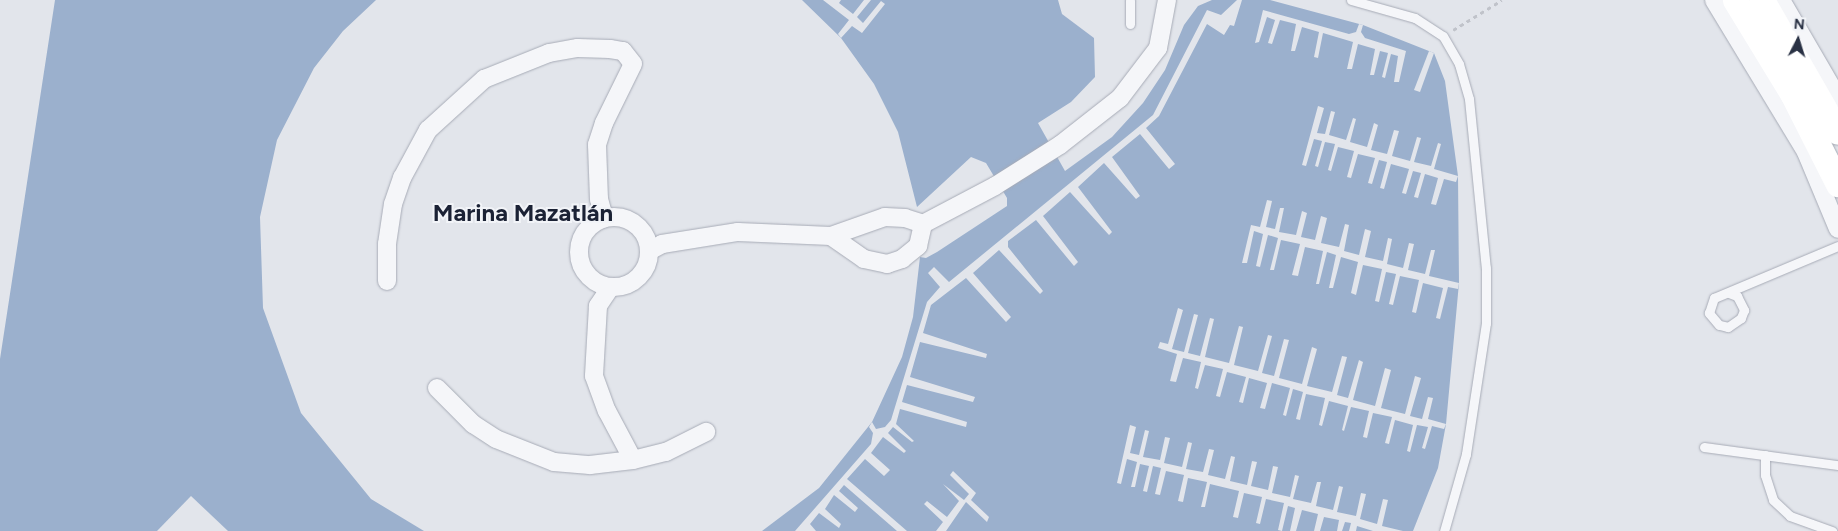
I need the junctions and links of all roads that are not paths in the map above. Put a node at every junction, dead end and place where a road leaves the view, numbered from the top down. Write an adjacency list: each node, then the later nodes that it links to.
1 (1130, 0): 8 (lane)
2 (1168, 0): 13 (street)
3 (1351, 0): 27 (lane)
4 (1714, 0): 14 (street)
5 (1734, 0): 11 (main road)
6 (1762, 0): 10 (main road)
7 (1781, 0): 9 (street)
8 (1130, 24)
9 (1838, 98)
10 (1838, 132)
11 (1838, 184)
12 (604, 218): 17 (street); 18 (street); 19 (street)
13 (923, 224): 15 (street); 15 (street)
14 (1838, 229)
15 (831, 236): 17 (street)
16 (1838, 246): 20 (lane)
17 (649, 251): 19 (street)
18 (387, 281)
19 (610, 288): 25 (street)
20 (1729, 293)
21 (437, 388): 25 (street)
22 (706, 432): 25 (street)
23 (1704, 447): 24 (lane)
24 (1765, 455): 26 (lane); 28 (lane)
25 (633, 460)
26 (1838, 465)
27 (1444, 531)
28 (1832, 531)

